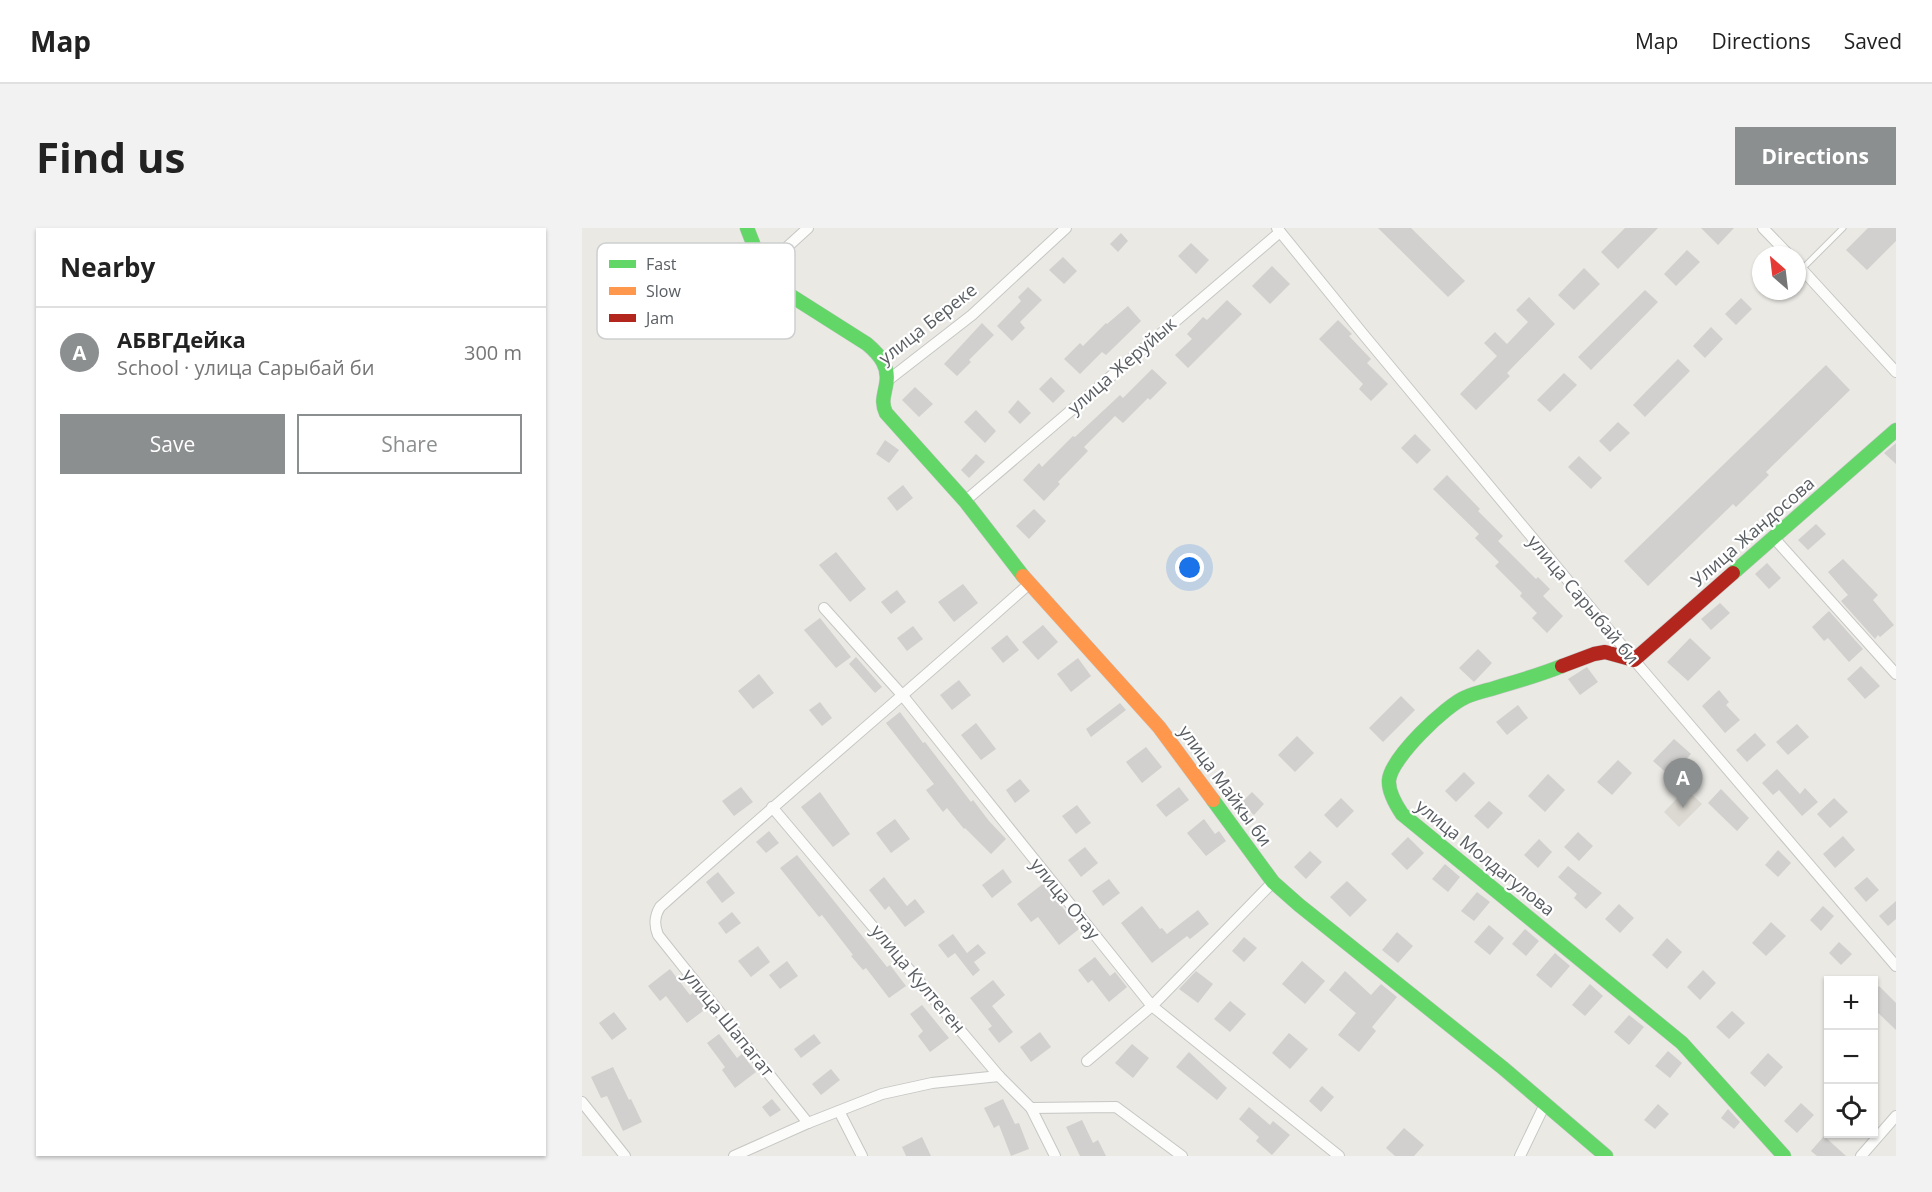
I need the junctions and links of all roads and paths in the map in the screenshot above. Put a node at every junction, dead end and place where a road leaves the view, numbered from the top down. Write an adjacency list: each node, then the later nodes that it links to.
1 (747, 228): 7 (street, улица Береке)
2 (808, 228): 8 (street)
3 (1066, 228): 14 (street, улица Береке)
4 (1763, 228): 9 (street)
5 (1843, 228): 10 (lane)
6 (1278, 230): 16 (street, улица Жеруйык); 20 (street, улица Сарыбай би)
7 (753, 243)
8 (792, 243)
9 (1780, 246)
10 (1806, 260)
11 (1806, 274): 13 (street)
12 (795, 298): 14 (street, улица Береке)
13 (1896, 372)
14 (887, 381): 16 (street, улица Майкы би)
15 (1896, 430): 17 (street, Улица Жандосова)
16 (965, 501): 18 (street, улица Майкы би)
17 (1774, 538): 20 (street, Улица Жандосова); 21 (street)
18 (1029, 584): 22 (street); 24 (street, улица Майкы би)
19 (824, 608): 22 (street, улица Отау)
20 (1634, 660): 25 (street, улица Сарыбай би); 43 (street, улица Молдагулова)
21 (1896, 674)
22 (903, 696): 23 (street); 26 (street, улица Отау)
23 (772, 807): 28 (street, улица Култеген); 34 (street, улица Шапагат)
24 (1273, 882): 26 (street); 30 (street, улица Майкы би)
25 (1896, 966)
26 (1152, 1006): 27 (street); 40 (street, улица Отау)
27 (1087, 1061)
28 (999, 1076): 31 (street, улица Култеген); 32 (street)
29 (582, 1102): 35 (street)
30 (1545, 1104): 41 (street); 42 (street, улица Майкы би)
31 (1031, 1108): 38 (street, улица Култеген); 39 (street)
32 (839, 1111): 34 (street); 37 (street)
33 (1896, 1116): 44 (street)
34 (808, 1123): 36 (street)
35 (625, 1156)
36 (734, 1156)
37 (862, 1156)
38 (1055, 1156)
39 (1182, 1156)
40 (1339, 1156)
41 (1520, 1156)
42 (1606, 1156)
43 (1784, 1156)
44 (1861, 1156)

